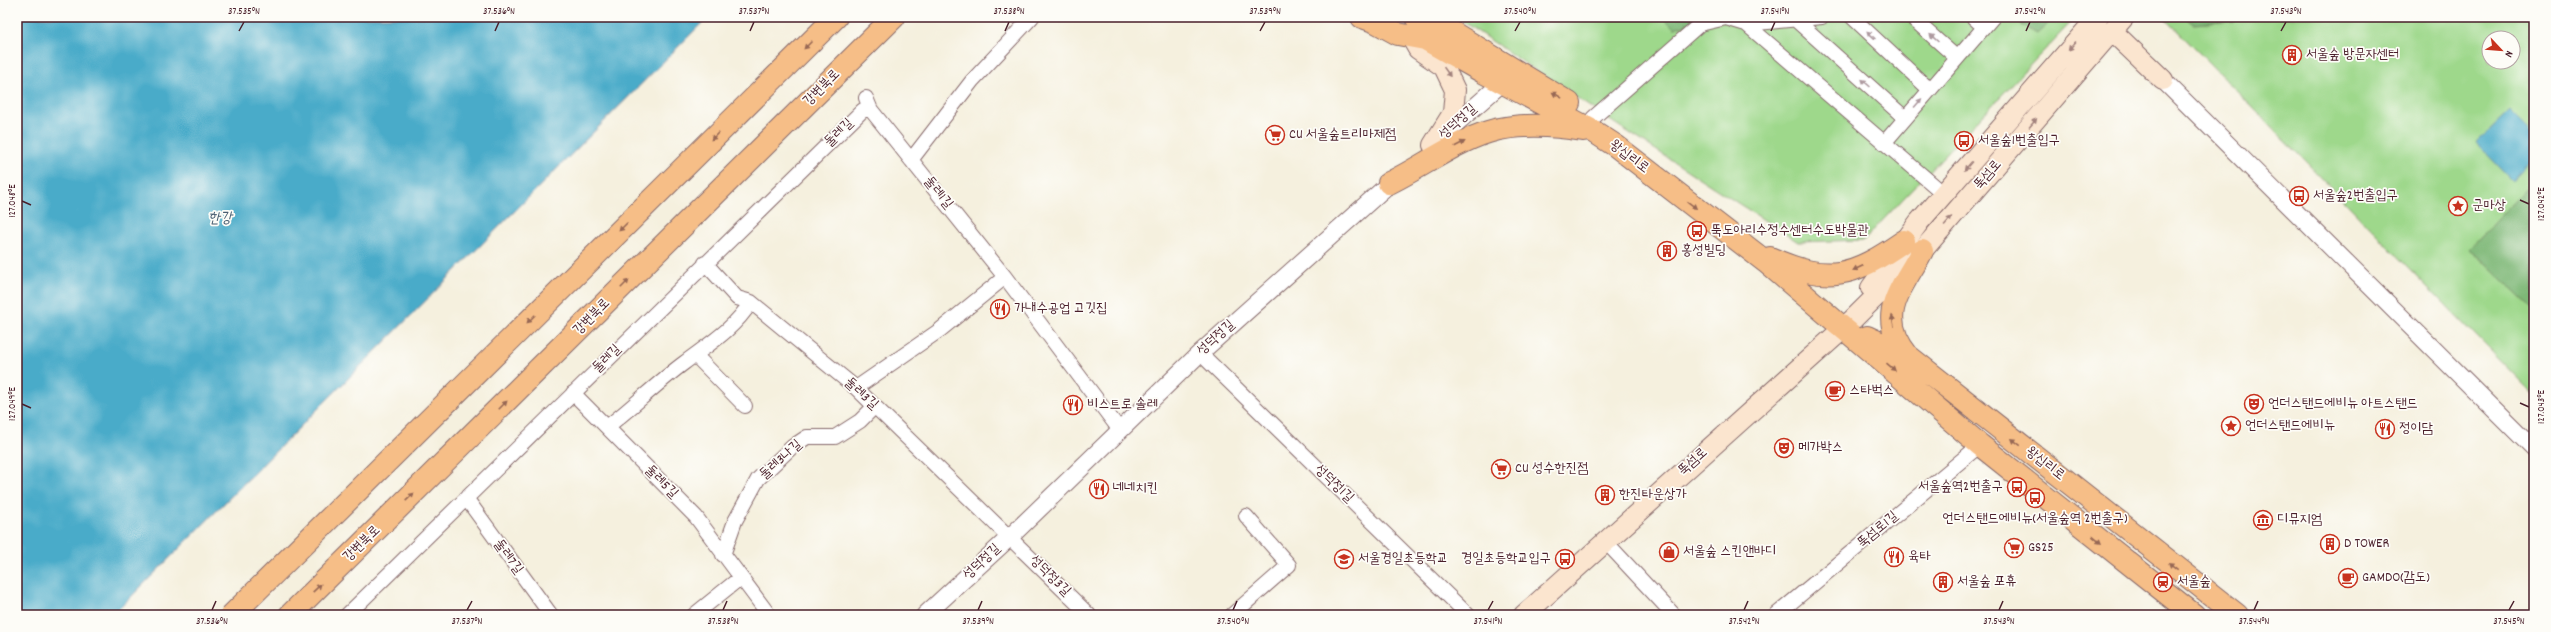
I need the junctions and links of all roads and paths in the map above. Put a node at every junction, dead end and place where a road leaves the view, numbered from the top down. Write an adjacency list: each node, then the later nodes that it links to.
1 (836, 17): 52 (main road, one-way to 52)
2 (894, 17): 53 (main road, 강변북로, one-way to 2)
3 (1032, 17): 26 (street)
4 (1362, 17): 16 (main road)
5 (1399, 17): 16 (main road, 왕십리로)
6 (1822, 17): 11 (street)
7 (1852, 17): 20 (street, one-way to 7)
8 (1911, 17): 17 (street, one-way to 8)
9 (1973, 17): 12 (street)
10 (2098, 17): 28 (main road, 뚝섬로, one-way to 28)
11 (1797, 20): 14 (street); 22 (street, one-way to 11)
12 (1989, 22): 17 (street)
13 (1443, 24): 16 (main road, 왕십리로); 18 (main road, 왕십리로)
14 (1746, 24): 23 (street); 24 (street)
15 (2118, 24): 19 (main road); 29 (main road, 뚝섬로, one-way to 15)
16 (1413, 26): 18 (main road, 왕십리로); 25 (main road, one-way to 25)
17 (1957, 58): 20 (street)
18 (1509, 77): 23 (main road, 왕십리로); 25 (street, 성덕정길)
19 (2163, 80): 45 (street)
20 (1930, 90): 22 (street, one-way to 20)
21 (869, 104): 26 (street, 둘레1길); 31 (street, 둘레길)
22 (1905, 118): 24 (street)
23 (1593, 124): 27 (main road, one-way to 23); 30 (main road, 왕십리로); 34 (main road, 왕십리로, one-way to 34)
24 (1884, 143): 28 (street)
25 (1433, 145): 27 (street, 성덕정길)
26 (911, 160): 32 (street, 둘레1길)
27 (1389, 183): 35 (street, 성덕정길)
28 (1944, 194): 29 (main road, 뚝섬로)
29 (1913, 246): 30 (main road, one-way to 30); 34 (main road, 뚝섬로); 37 (main road, one-way to 29)
30 (1770, 258): 34 (main road, 왕십리로)
31 (705, 263): 33 (street, 둘레3길); 39 (street, 둘레길)
32 (1005, 277): 38 (street); 43 (street, 둘레1길)
33 (751, 302): 36 (street); 38 (street, 둘레3길)
34 (1844, 327): 37 (main road, 왕십리로); 44 (main road, 왕십리로, one-way to 44); 49 (main road, 뚝섬로)
35 (1200, 353): 43 (street, 성덕정길); 61 (street, 성덕정1길)
36 (696, 355): 40 (street); 42 (street)
37 (1908, 356): 66 (main road, 왕십리로, one-way to 37)
38 (856, 388): 41 (street, 둘레3길)
39 (573, 393): 42 (street, 둘레5길); 46 (street, 둘레길)
40 (745, 406)
41 (874, 406): 48 (street, 둘레3길); 50 (street, 둘레3나길)
42 (607, 427): 50 (street, 둘레5길)
43 (1119, 429): 48 (street, 성덕정길)
44 (1980, 445): 64 (street, 뚝섬로1길); 65 (main road, 왕십리로, one-way to 65)
45 (2534, 448)
46 (466, 498): 54 (street, 둘레길); 55 (street, 둘레7길)
47 (1246, 516): 60 (street)
48 (1010, 537): 58 (street, 성덕정길); 59 (street, 성덕정3길)
49 (1605, 541): 62 (main road, 뚝섬로); 63 (street)
50 (723, 555): 51 (street, 둘레5길)
51 (740, 578): 56 (street); 57 (street, 둘레5길)
52 (232, 615)
53 (290, 615)
54 (347, 615)
55 (551, 615)
56 (694, 615)
57 (769, 615)
58 (925, 615)
59 (1089, 615)
60 (1232, 615)
61 (1468, 615)
62 (1524, 615)
63 (1674, 615)
64 (1776, 615)
65 (2194, 615)
66 (2237, 615)

